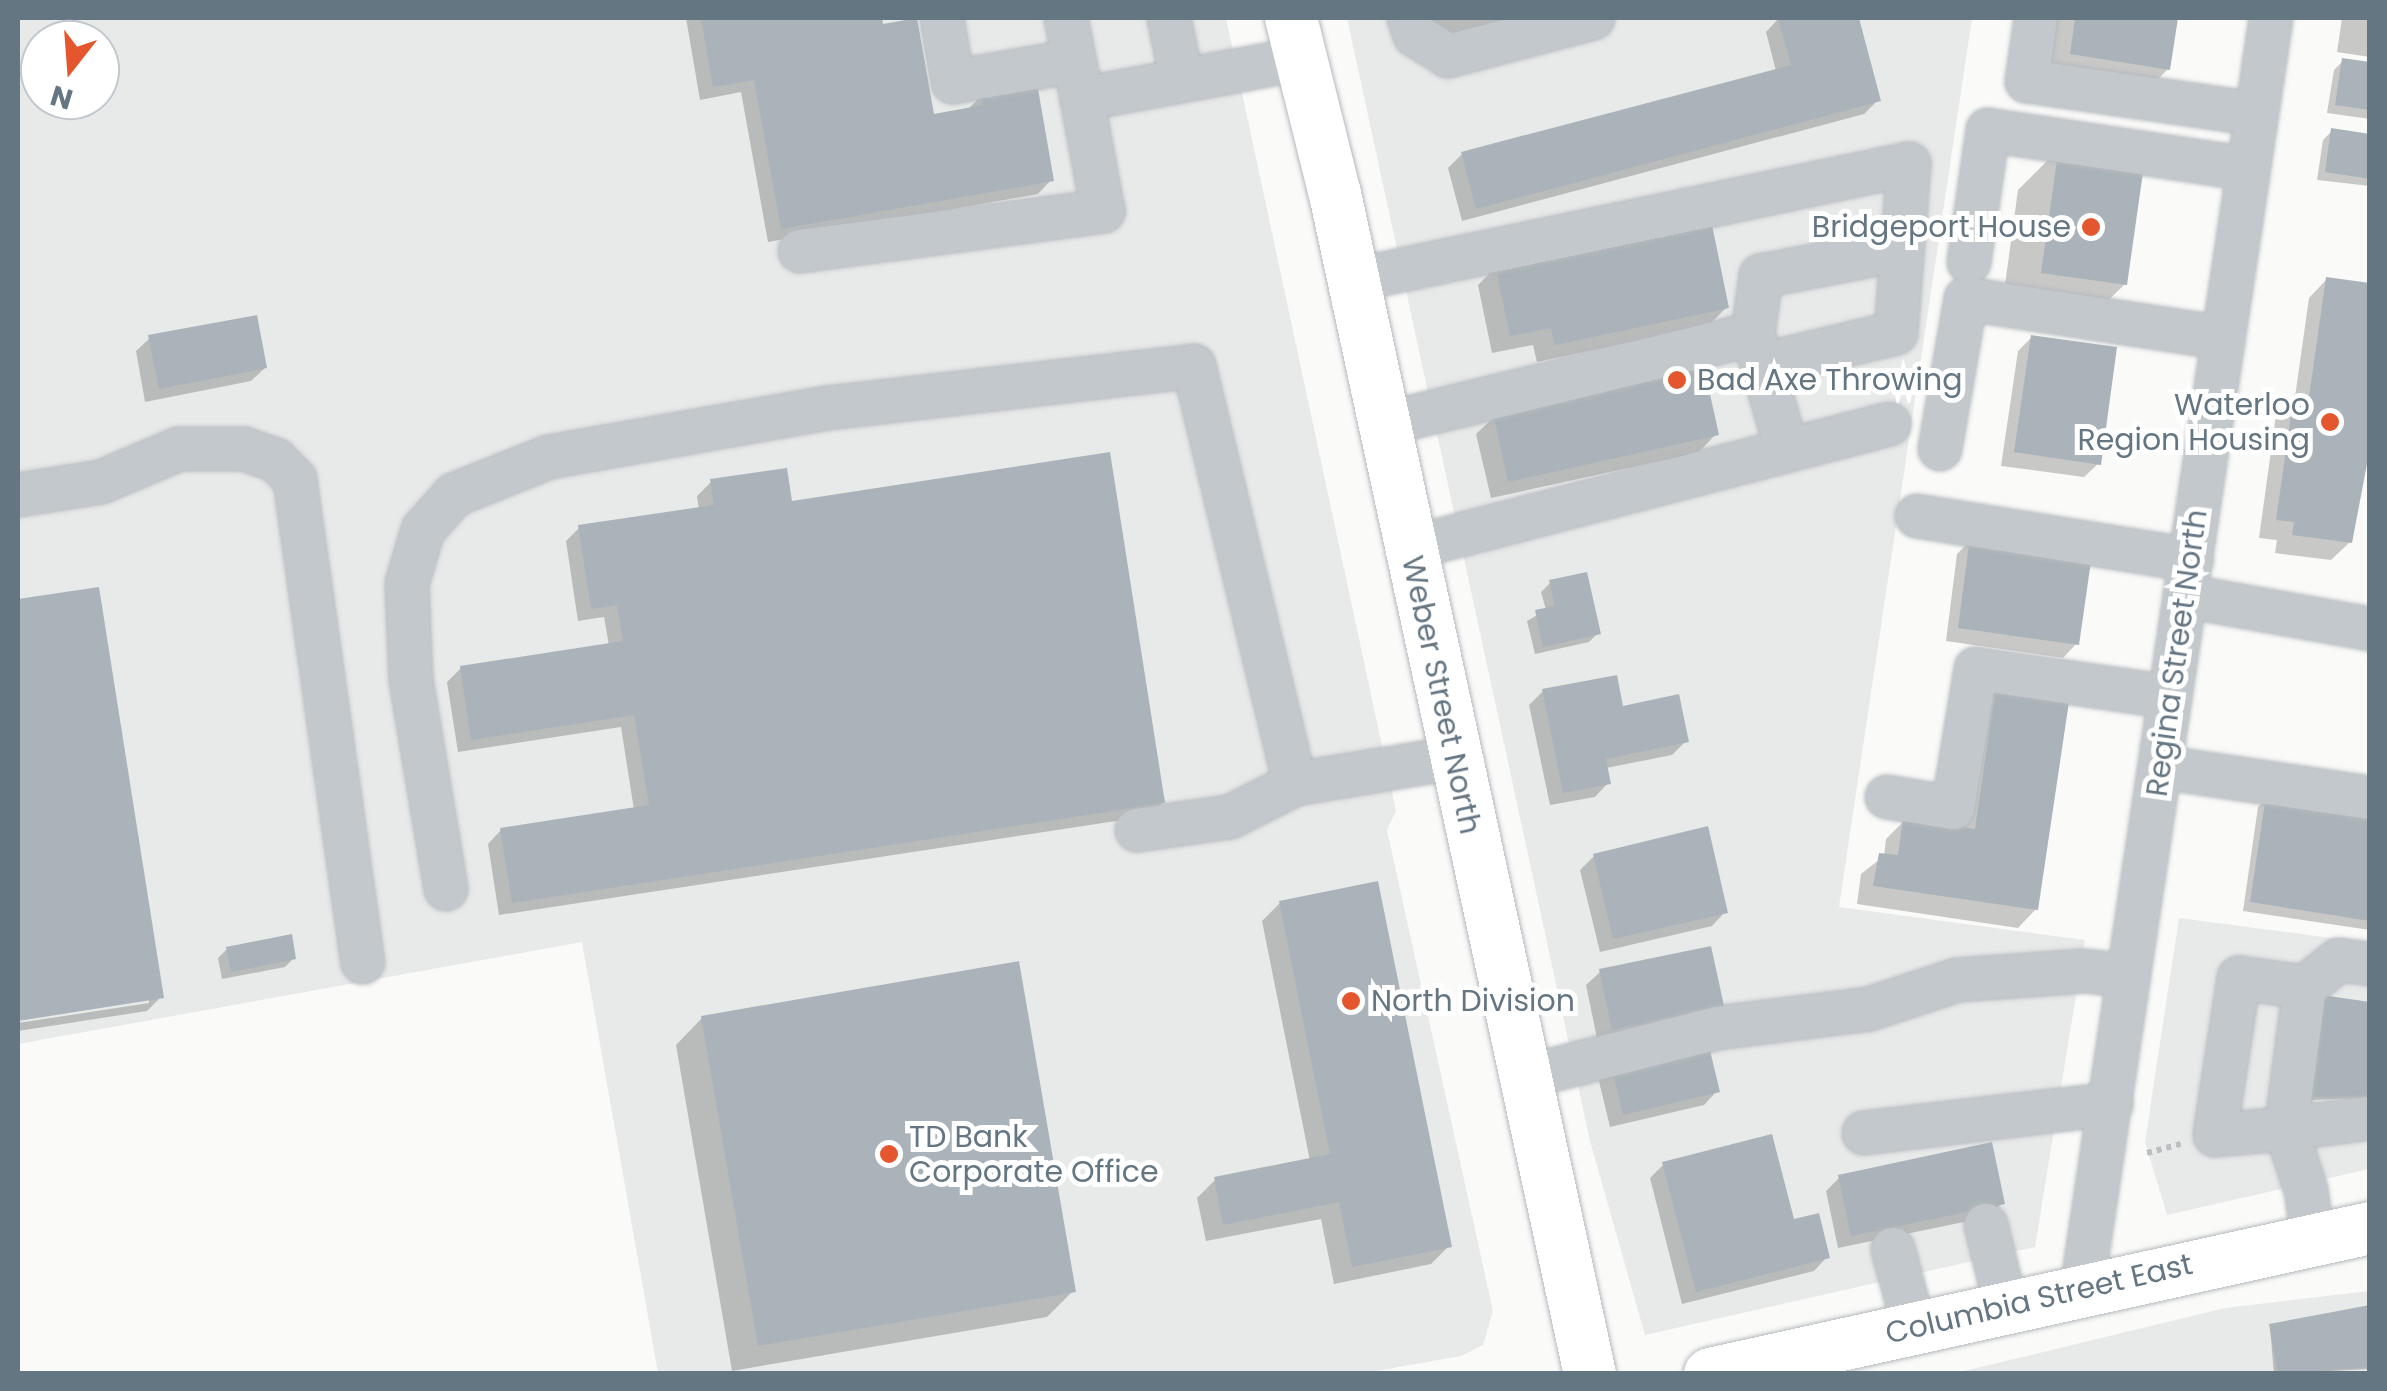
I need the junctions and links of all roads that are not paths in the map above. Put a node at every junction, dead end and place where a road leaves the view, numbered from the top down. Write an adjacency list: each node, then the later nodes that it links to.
1 (942, 18): 9 (street)
2 (1066, 18): 9 (street)
3 (1169, 18): 10 (street)
4 (1409, 18): 5 (street)
5 (1593, 18)
6 (2036, 18): 11 (street)
7 (2271, 18): 11 (street, Regina Street North)
8 (1296, 38): 10 (street); 16 (main road, Weber Street North)
9 (1078, 80): 10 (street); 14 (street)
10 (1182, 81)
11 (2256, 114): 12 (street, Regina Street North)
12 (2248, 169): 15 (street); 17 (street, Regina Street North)
13 (1902, 248): 16 (street); 18 (street); 18 (street)
14 (800, 251)
15 (1968, 262)
16 (1354, 280): 19 (main road, Weber Street North)
17 (2223, 338): 22 (street); 26 (street, Regina Street North)
18 (1758, 350): 19 (street); 21 (street)
19 (1384, 424): 25 (main road, Weber Street North)
20 (1889, 424): 21 (street)
21 (1786, 446): 25 (street)
22 (1940, 449)
23 (18, 495): 36 (street)
24 (1916, 516): 26 (street)
25 (1410, 548): 29 (main road, Weber Street North)
26 (2188, 578): 27 (street); 28 (street, Regina Street North)
27 (2370, 629)
28 (2170, 697): 30 (street, Regina Street North); 32 (street)
29 (1454, 758): 31 (street); 40 (main road, Weber Street North)
30 (2160, 767): 33 (street); 38 (street, Regina Street North)
31 (1295, 784): 34 (street); 35 (street)
32 (1887, 797)
33 (2370, 798)
34 (1137, 830)
35 (446, 889)
36 (363, 962)
37 (2370, 964): 39 (street)
38 (2129, 976): 40 (street); 41 (street, Regina Street North)
39 (2305, 986): 43 (street); 43 (street)
40 (1525, 1077): 52 (main road, Weber Street North)
41 (2112, 1104): 44 (street); 49 (street, Regina Street North)
42 (2370, 1118): 43 (street)
43 (2286, 1129): 47 (street)
44 (1864, 1133)
45 (1986, 1226): 50 (street)
46 (2370, 1228): 47 (main road, Columbia Street East)
47 (2313, 1239): 49 (main road, Columbia Street East)
48 (1894, 1249): 51 (street)
49 (2082, 1289): 50 (main road, Columbia Street East)
50 (2006, 1306): 51 (main road, Columbia Street East)
51 (1914, 1327): 53 (main road, Columbia Street East)
52 (1590, 1374)
53 (1710, 1374)

